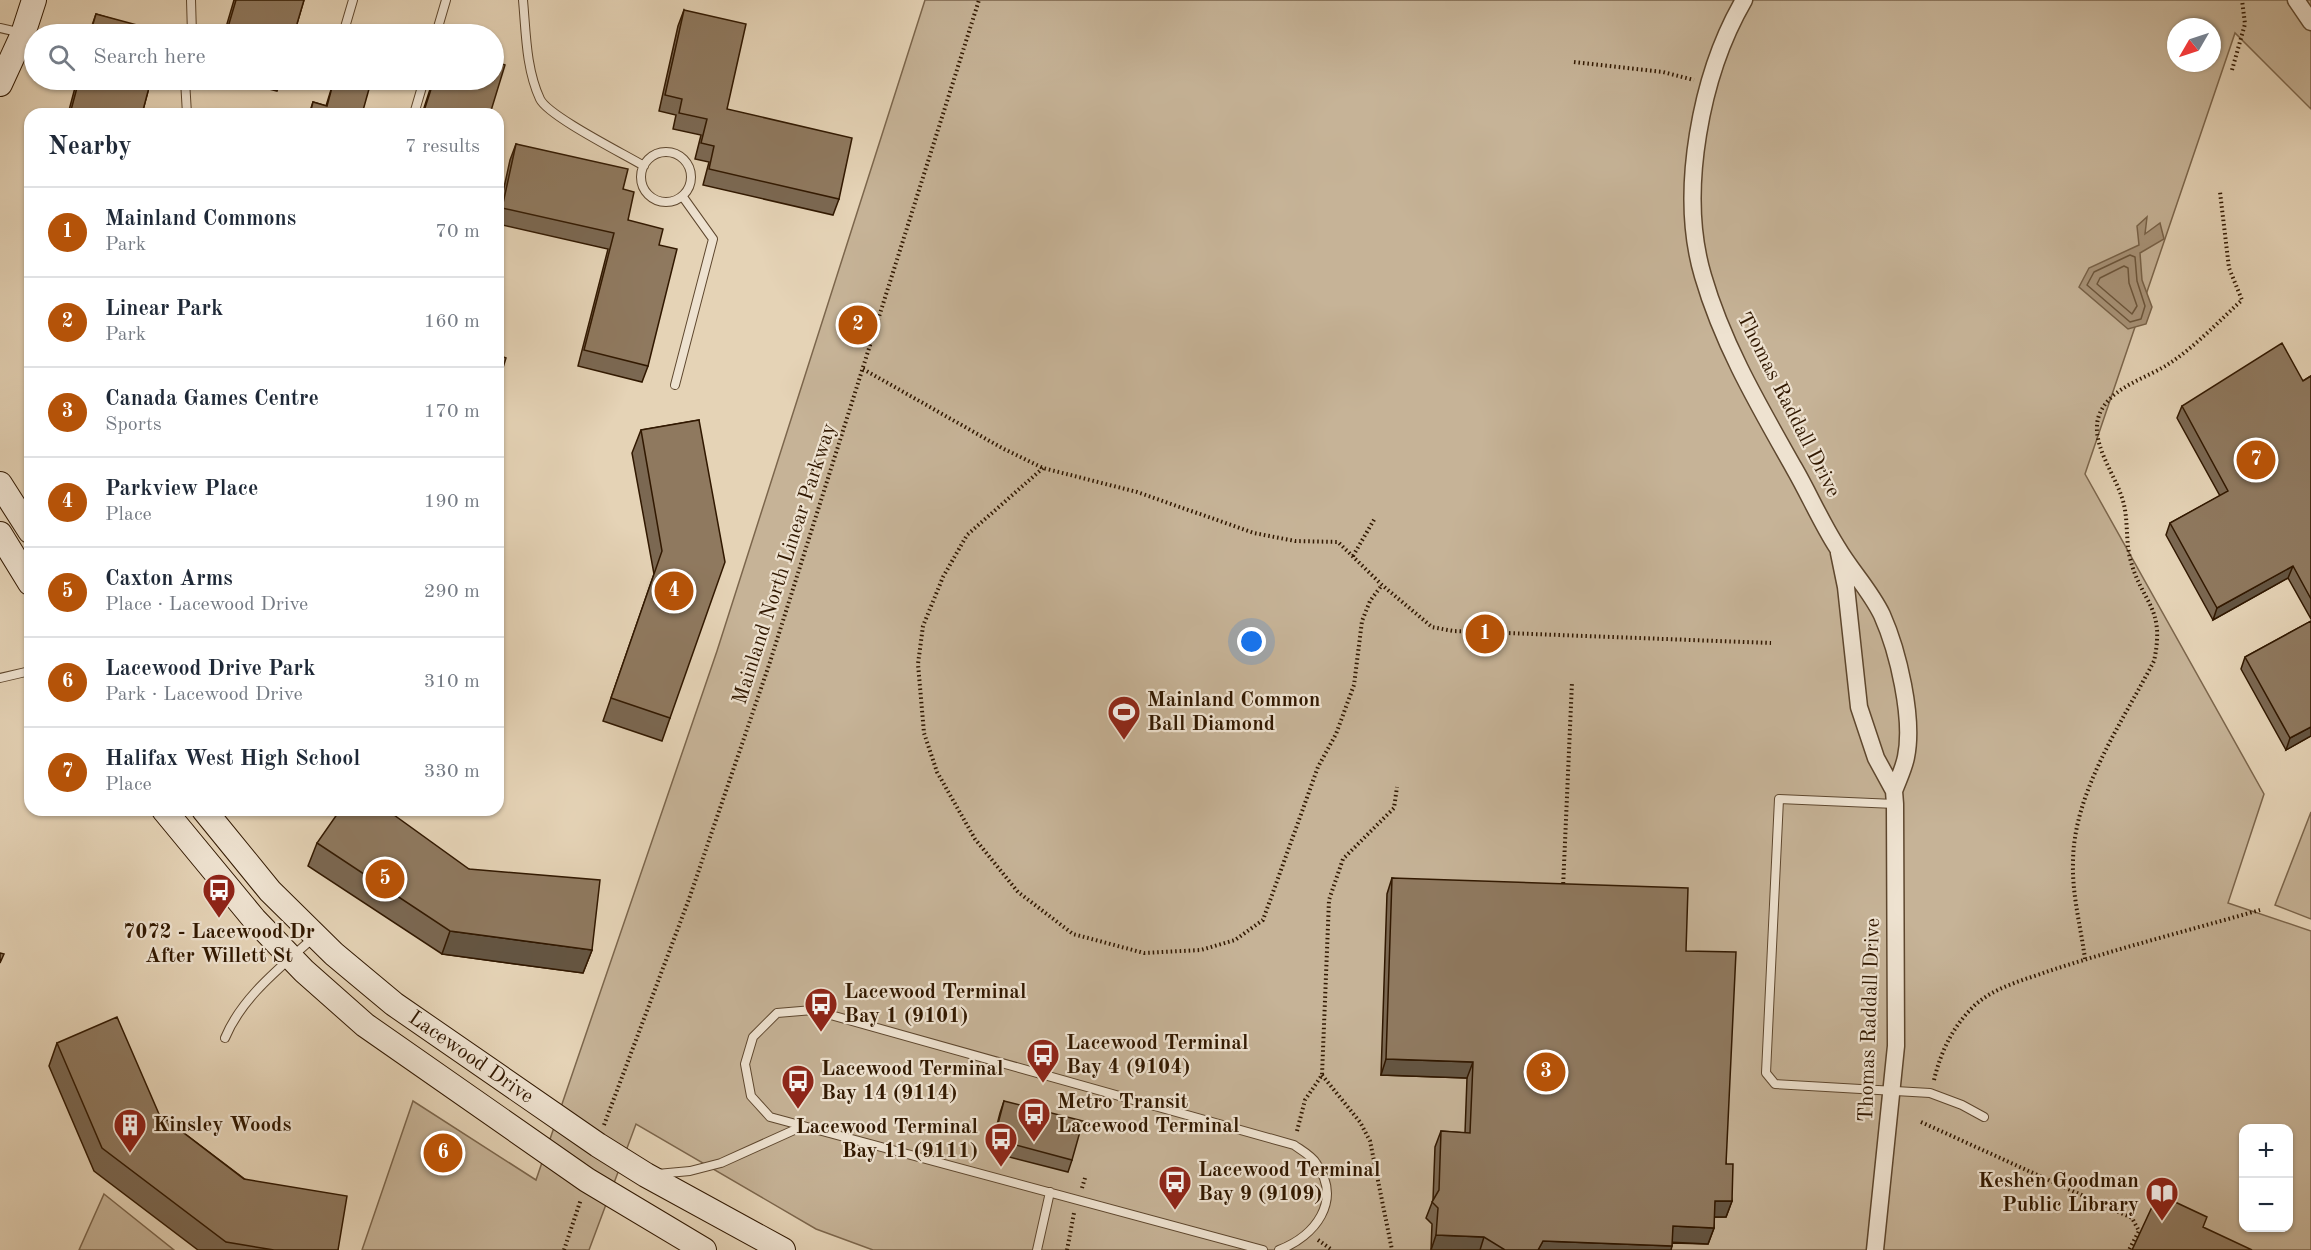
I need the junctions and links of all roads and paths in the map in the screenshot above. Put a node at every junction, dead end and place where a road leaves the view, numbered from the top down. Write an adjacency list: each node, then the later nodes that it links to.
1 (34, 0): 14 (main road)
2 (190, 0): 11 (lane)
3 (353, 0): 12 (lane)
4 (446, 0): 13 (lane)
5 (523, 0): 23 (lane)
6 (979, 0): 26 (path, Mainland North Linear Parkway)
7 (1744, 0): 18 (street, Thomas Raddall Drive)
8 (2242, 0): 16 (path)
9 (2296, 0): 10 (street)
10 (2311, 22)
11 (191, 24)
12 (346, 24)
13 (439, 24)
14 (11, 31): 17 (main road)
15 (1574, 62): 18 (path)
16 (2232, 70)
17 (0, 84)
18 (1709, 85): 33 (street, Thomas Raddall Drive)
19 (186, 90): 21 (lane)
20 (421, 90): 22 (lane)
21 (187, 108)
22 (416, 108)
23 (644, 166): 25 (lane); 25 (lane)
24 (2220, 192): 49 (path)
25 (683, 196): 27 (lane)
26 (863, 369): 28 (path); 57 (path, Mainland North Linear Parkway)
27 (675, 386)
28 (1043, 468): 34 (path); 36 (path)
29 (0, 484): 31 (main road)
30 (1375, 518): 34 (path)
31 (24, 522)
32 (0, 534): 35 (main road)
33 (1838, 549): 42 (street, Thomas Raddall Drive); 42 (street, Thomas Raddall Drive)
34 (1353, 556): 36 (path)
35 (24, 573)
36 (1382, 585): 37 (path)
37 (1771, 643)
38 (24, 672): 39 (lane)
39 (0, 678)
40 (1572, 682): 45 (path)
41 (1397, 787): 51 (path)
42 (1894, 797): 52 (street, Thomas Raddall Drive); 52 (lane)
43 (169, 816): 48 (main road, Lacewood Drive)
44 (209, 816): 47 (main road, Lacewood Drive)
45 (1563, 894)
46 (2260, 910): 49 (path)
47 (315, 935): 48 (lane); 59 (main road, Lacewood Drive)
48 (291, 958): 50 (lane); 64 (main road, Lacewood Drive)
49 (2085, 959): 53 (path)
50 (225, 1038)
51 (1322, 1075): 58 (path); 70 (path)
52 (1893, 1091): 53 (lane); 71 (street, Thomas Raddall Drive)
53 (1930, 1093): 54 (lane)
54 (1984, 1117)
55 (1921, 1122): 72 (path)
56 (804, 1126): 58 (lane); 59 (lane); 61 (lane)
57 (602, 1132)
58 (1294, 1145): 69 (lane)
59 (646, 1175): 65 (main road, Lacewood Drive)
60 (584, 1190): 63 (path)
61 (1050, 1192): 62 (lane); 66 (lane)
62 (1078, 1200): 67 (path); 68 (lane)
63 (564, 1250)
64 (704, 1250)
65 (783, 1250)
66 (1037, 1250)
67 (1067, 1250)
68 (1263, 1250)
69 (1279, 1250)
70 (1392, 1250)
71 (1875, 1250)
72 (2129, 1250)

